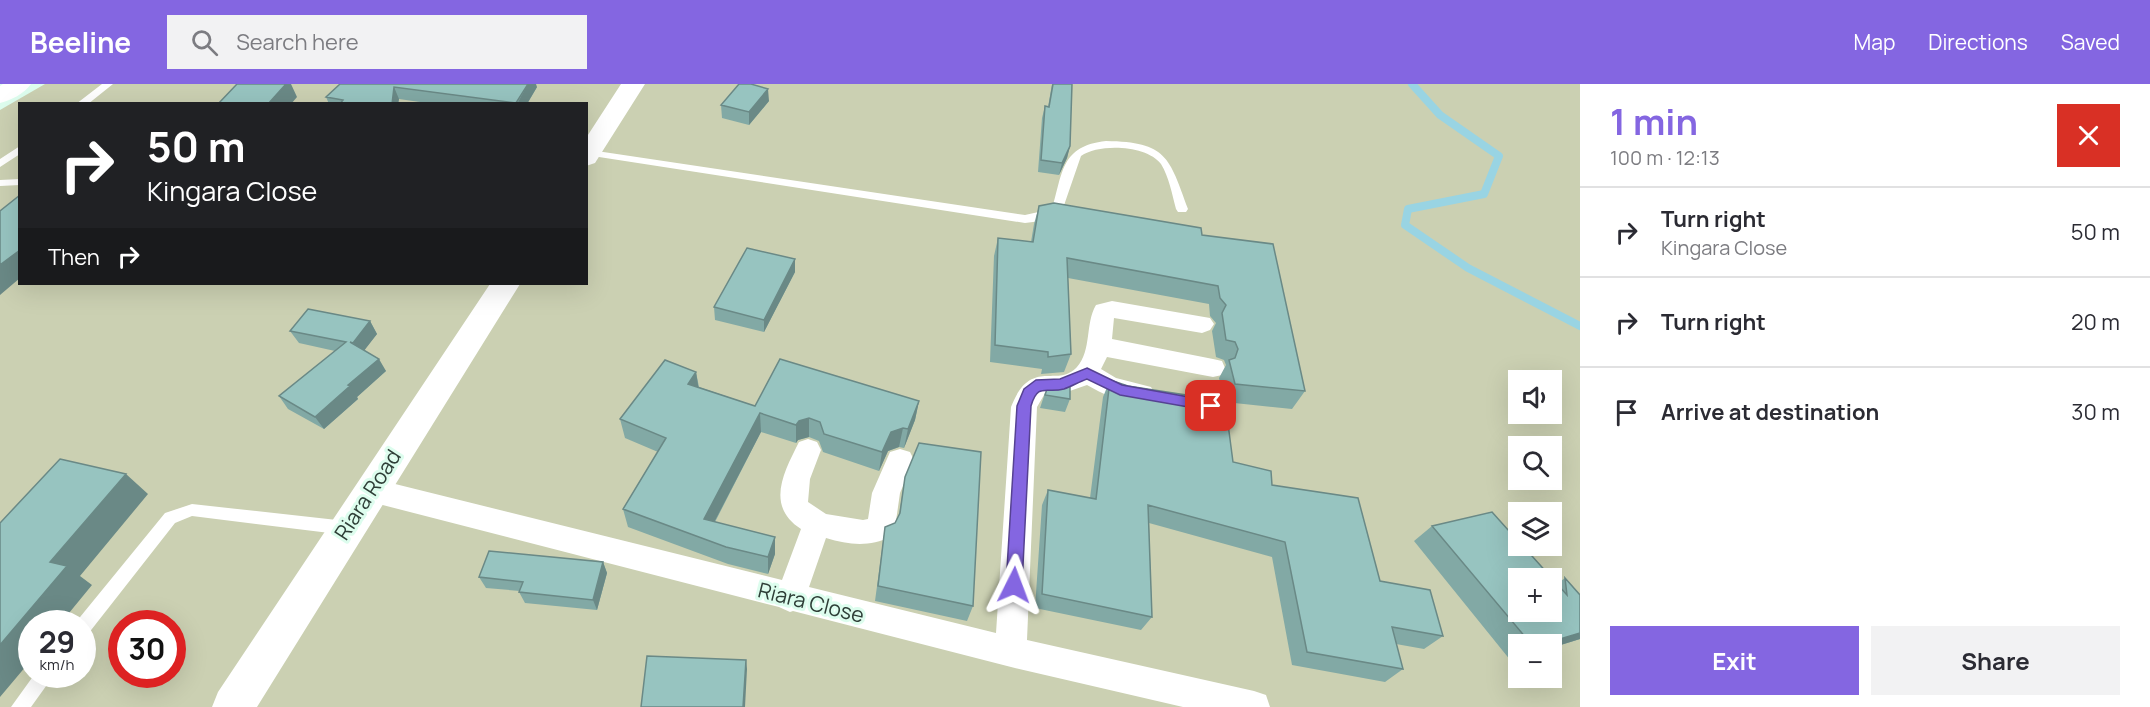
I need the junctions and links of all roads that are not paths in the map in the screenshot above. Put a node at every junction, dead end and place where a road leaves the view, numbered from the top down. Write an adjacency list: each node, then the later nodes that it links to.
1 (108, 84): 3 (lane)
2 (633, 84): 5 (street)
3 (84, 102)
4 (18, 150): 6 (lane)
5 (588, 156): 9 (lane)
6 (0, 164)
7 (18, 182): 8 (lane)
8 (0, 183)
9 (1182, 209)
10 (504, 285): 18 (street, Riara Road)
11 (1202, 324): 12 (street)
12 (1099, 346): 13 (street); 14 (street)
13 (1213, 368)
14 (1087, 373): 15 (street); 23 (street)
15 (1166, 398)
16 (808, 450): 19 (street)
17 (900, 460): 19 (street)
18 (371, 490): 20 (street, Riara Road); 21 (street, Riara Close)
19 (817, 523): 21 (street)
20 (347, 528): 22 (lane); 26 (street, Riara Road)
21 (790, 598): 23 (street, Riara Close)
22 (96, 610)
23 (1011, 652): 27 (street, Riara Close)
24 (35, 688): 25 (lane)
25 (20, 707)
26 (233, 707)
27 (1254, 707)

